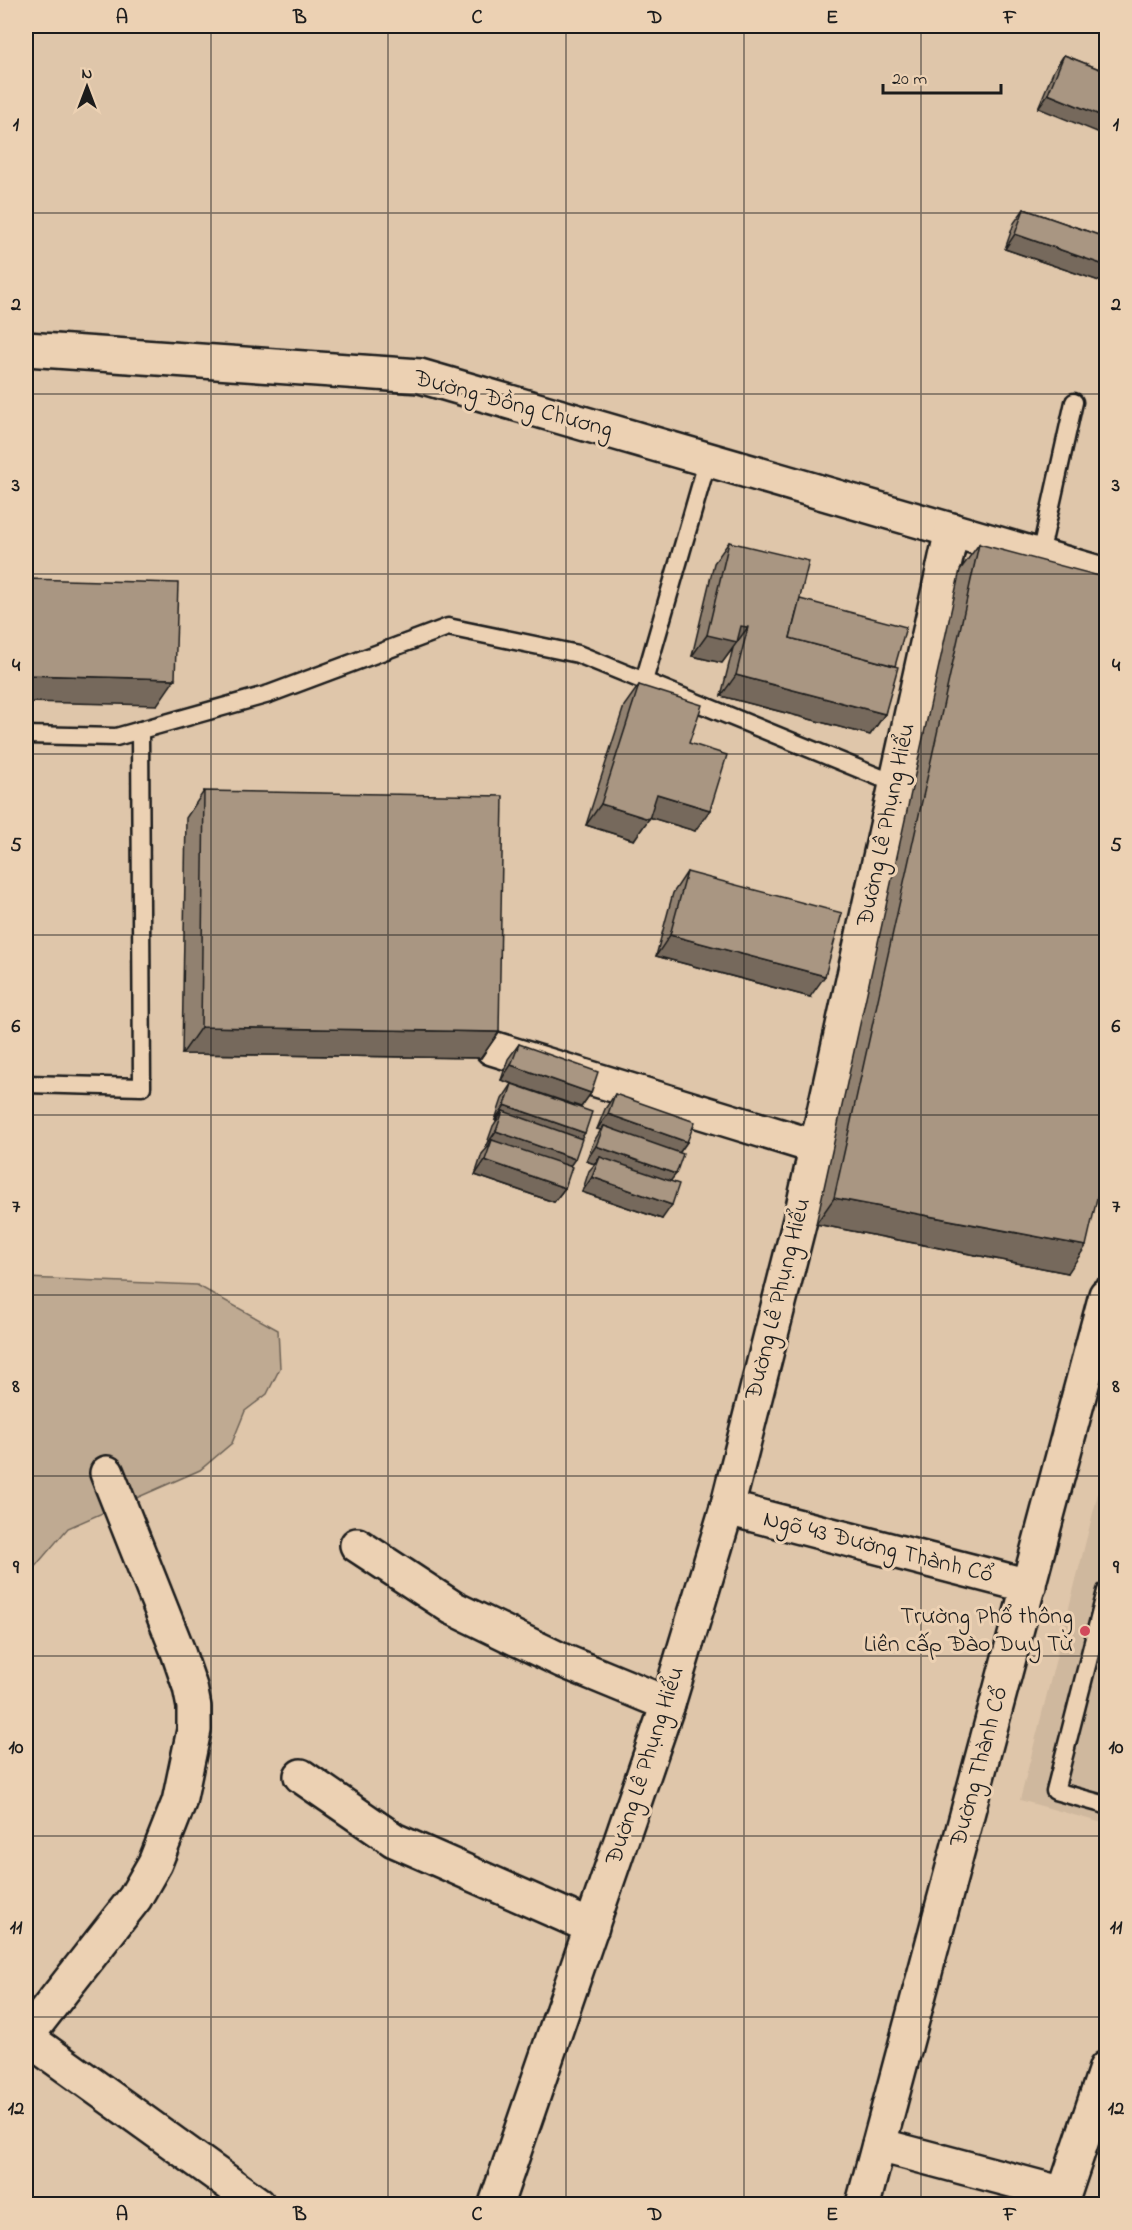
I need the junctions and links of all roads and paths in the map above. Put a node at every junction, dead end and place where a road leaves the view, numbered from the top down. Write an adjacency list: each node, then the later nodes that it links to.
1 (26, 349): 3 (street, Đường Đồng Chương)
2 (1074, 402): 5 (lane)
3 (708, 459): 4 (street, Đường Đồng Chương); 7 (lane)
4 (952, 530): 5 (street); 10 (street, Đường Lê Phụng Hiểu)
5 (1040, 555): 6 (street)
6 (1107, 575)
7 (644, 681): 8 (lane); 10 (lane)
8 (141, 730): 9 (lane); 12 (lane)
9 (26, 735)
10 (896, 784): 13 (street, Đường Lê Phụng Hiểu)
11 (492, 1048): 13 (street)
12 (26, 1084)
13 (816, 1147): 16 (street, Đường Lê Phụng Hiểu)
14 (1107, 1295): 18 (street, Đường Thành Cổ)
15 (107, 1473): 24 (street)
16 (727, 1508): 18 (street, Ngõ 43 Đường Thành Cổ); 20 (street, Đường Lê Phụng Hiểu)
17 (357, 1545): 20 (street)
18 (1029, 1586): 26 (street, Đường Thành Cổ)
19 (1107, 1591): 22 (lane)
20 (669, 1704): 23 (street, Đường Lê Phụng Hiểu)
21 (301, 1776): 23 (street)
22 (1107, 1805)
23 (592, 1927): 29 (street, Đường Lê Phụng Hiểu)
24 (26, 2037): 28 (street)
25 (1107, 2068): 27 (street)
26 (879, 2145): 27 (street); 30 (street, Đường Thành Cổ)
27 (1062, 2199)
28 (258, 2205)
29 (496, 2205)
30 (863, 2205)

